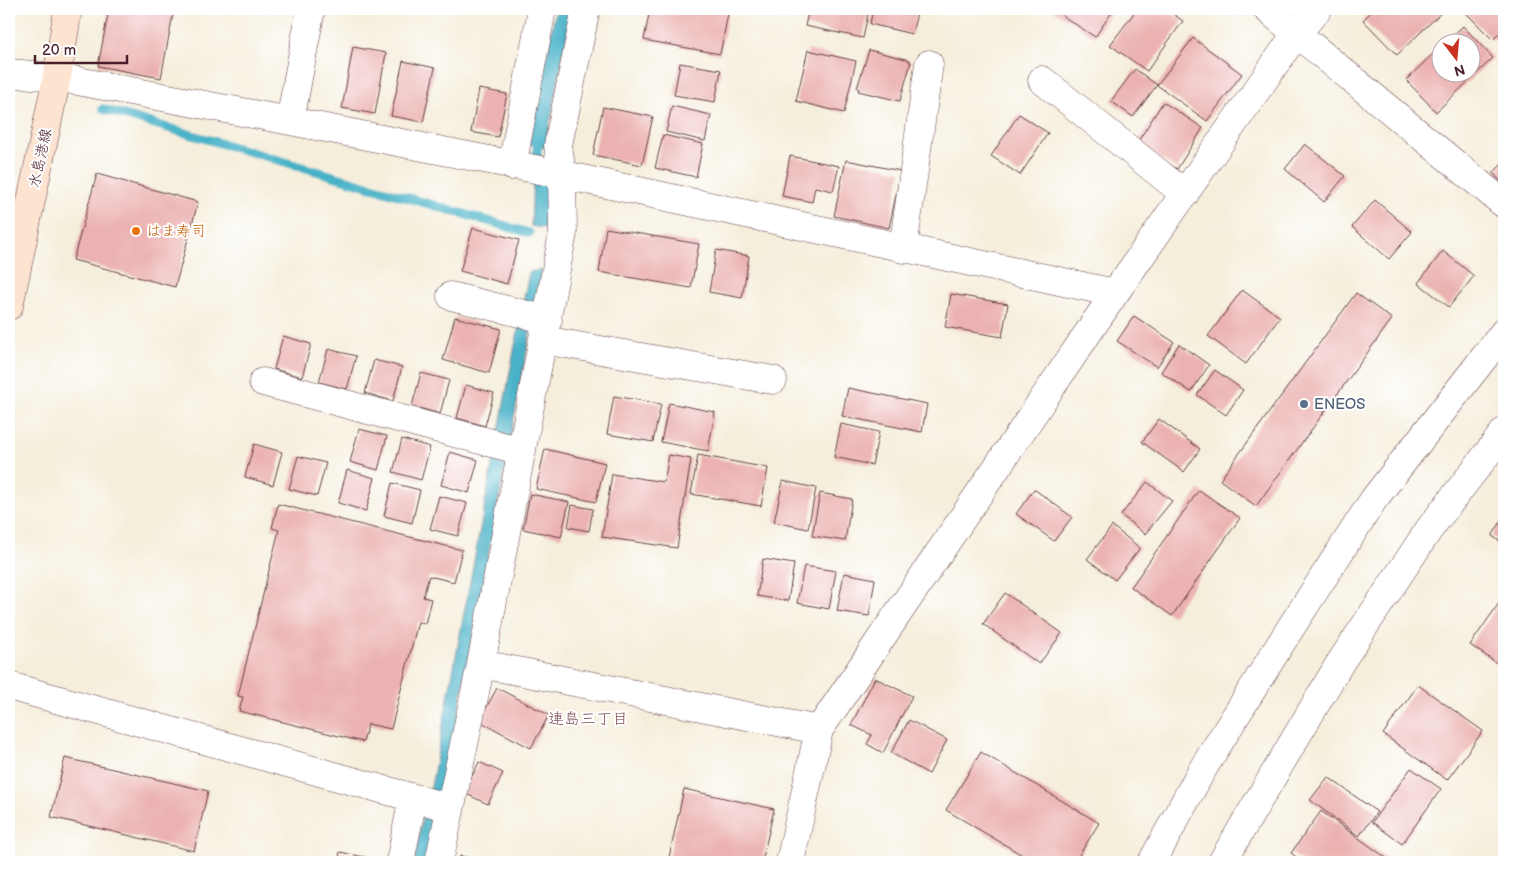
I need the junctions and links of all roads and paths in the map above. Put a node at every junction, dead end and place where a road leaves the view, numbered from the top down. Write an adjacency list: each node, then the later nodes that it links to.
1 (68, 9): 10 (main road, 水島港線)
2 (311, 9): 12 (street)
3 (586, 9): 13 (street)
4 (1267, 9): 7 (street)
5 (1318, 9): 7 (street)
6 (534, 10): 13 (street)
7 (1296, 34): 14 (street); 15 (street)
8 (929, 64): 16 (street)
9 (9, 73): 10 (street)
10 (57, 78): 12 (street); 19 (main road, 水島港線)
11 (1042, 80): 14 (street)
12 (290, 121): 13 (street)
13 (539, 170): 16 (street); 20 (street)
14 (1185, 194): 17 (street)
15 (1504, 204)
16 (903, 249): 17 (street)
17 (1115, 293): 28 (street)
18 (451, 296): 20 (street)
19 (9, 306)
20 (536, 323): 22 (street); 25 (street)
21 (1504, 332): 34 (street)
22 (774, 380)
23 (263, 382): 25 (street)
24 (1504, 432): 35 (street)
25 (509, 448): 26 (street)
26 (481, 664): 28 (street); 30 (street)
27 (9, 686): 29 (street)
28 (819, 730): 33 (street)
29 (413, 798): 30 (street); 31 (street)
30 (450, 808): 32 (street)
31 (400, 862)
32 (439, 862)
33 (790, 862)
34 (1152, 862)
35 (1222, 862)

